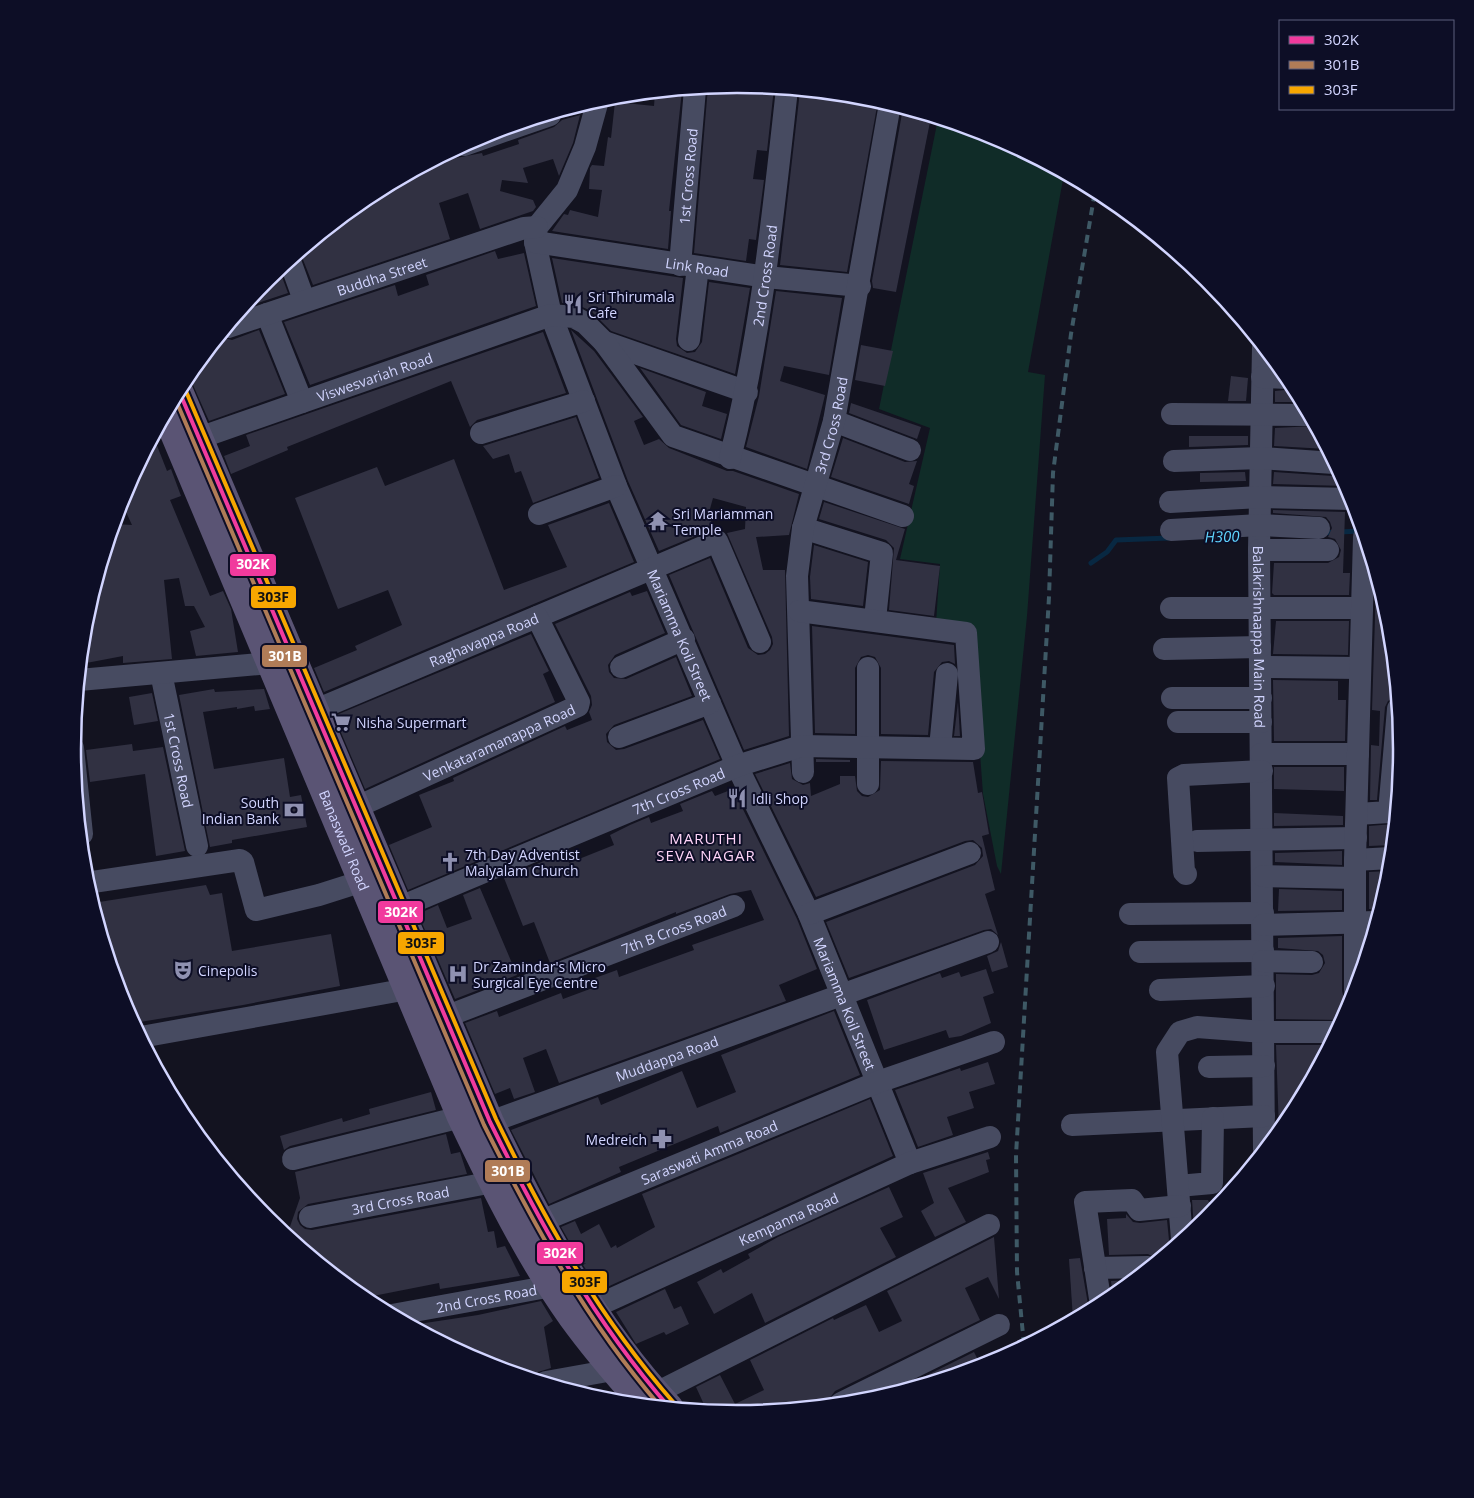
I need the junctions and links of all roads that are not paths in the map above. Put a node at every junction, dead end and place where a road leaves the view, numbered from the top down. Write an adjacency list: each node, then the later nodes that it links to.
1 (695, 95): 6 (street, 1st Cross Road)
2 (786, 96): 8 (street, 2nd Cross Road)
3 (595, 109): 5 (street)
4 (889, 112): 9 (street, 3rd Cross Road)
5 (536, 234): 6 (street, Link Road); 10 (street, Buddha Street); 12 (street, Mariamma Koil Street)
6 (689, 266): 8 (street, Link Road); 14 (street, 1st Cross Road)
7 (292, 267): 10 (street)
8 (766, 277): 9 (street, Link Road); 19 (street, 2nd Cross Road)
9 (860, 286): 27 (street, 3rd Cross Road)
10 (304, 300): 11 (street, Buddha Street)
11 (267, 314): 13 (street, Buddha Street); 22 (street)
12 (551, 315): 15 (street); 21 (street, Mariamma Koil Street); 22 (street, Viswesvariah Road)
13 (239, 323)
14 (689, 340)
15 (604, 342): 19 (street); 31 (street)
16 (1263, 358): 17 (street, Balakrishnaappa Main Road)
17 (1262, 377): 18 (street); 24 (street, Balakrishnaappa Main Road)
18 (1277, 378)
19 (747, 392): 31 (street, 2nd Cross Road)
20 (183, 400): 29 (main road, Banaswadi Road)
21 (584, 401): 28 (street); 35 (street, Mariamma Koil Street)
22 (302, 402): 29 (street, Viswesvariah Road)
23 (1172, 414): 24 (street)
24 (1262, 414): 25 (street); 32 (street, Balakrishnaappa Main Road)
25 (1301, 415)
26 (169, 421): 59 (main road, Banaswadi Road)
27 (834, 421): 30 (street); 36 (street, 3rd Cross Road)
28 (481, 433)
29 (199, 438): 59 (main road, Banaswadi Road)
30 (910, 450)
31 (730, 458): 36 (street)
32 (1261, 458): 33 (street); 34 (street); 37 (street, Balakrishnaappa Main Road)
33 (1174, 462)
34 (1327, 462)
35 (616, 486): 40 (street); 48 (street, Mariamma Koil Street)
36 (816, 487): 41 (street); 42 (street, 3rd Cross Road)
37 (1260, 497): 38 (street); 39 (street); 45 (street, Balakrishnaappa Main Road)
38 (1343, 498)
39 (1170, 502)
40 (539, 514)
41 (903, 516)
42 (803, 528): 52 (street, 3rd Cross Road); 54 (street)
43 (1319, 528): 45 (street)
44 (1172, 530): 45 (street)
45 (1260, 537): 46 (street); 51 (street, Balakrishnaappa Main Road)
46 (1328, 550)
47 (1363, 557): 50 (street)
48 (653, 569): 53 (street, Raghavappa Road); 55 (street, Mariamma Koil Street); 56 (street)
49 (1171, 608): 51 (street)
50 (1362, 608): 51 (street); 62 (street)
51 (1260, 609): 58 (street, Balakrishnaappa Main Road)
52 (800, 611): 54 (street); 73 (street, 3rd Cross Road)
53 (537, 617): 69 (street, Raghavappa Road); 82 (street, Venkataramanappa Road)
54 (875, 620): 75 (street, 7th Cross Road)
55 (684, 639): 60 (street); 68 (street, Mariamma Koil Street)
56 (760, 642)
57 (1164, 649): 58 (street)
58 (1260, 657): 62 (street); 67 (street, Balakrishnaappa Main Road)
59 (281, 659): 63 (street); 69 (main road, Banaswadi Road); 92 (main road, Banaswadi Road)
60 (621, 667)
61 (868, 668): 74 (street)
62 (1360, 668): 76 (street)
63 (161, 673): 65 (street); 86 (street, 1st Cross Road)
64 (947, 674): 75 (street)
65 (85, 679)
66 (1172, 698): 67 (street)
67 (1261, 698): 71 (street, Balakrishnaappa Main Road)
68 (710, 702): 72 (street); 78 (street, Mariamma Koil Street)
69 (316, 710): 82 (main road, Banaswadi Road)
70 (1178, 722): 71 (street)
71 (1261, 722): 77 (street, Balakrishnaappa Main Road)
72 (619, 737)
73 (801, 746): 74 (street, 7th Cross Road); 78 (street, 7th Cross Road); 79 (street, 3rd Cross Road)
74 (867, 746): 75 (street, 7th Cross Road); 80 (street)
75 (940, 748)
76 (1358, 754): 77 (street); 83 (street)
77 (1261, 763): 84 (street, Balakrishnaappa Main Road); 90 (street)
78 (738, 766): 95 (street, 7th Cross Road); 96 (street, Mariamma Koil Street)
79 (803, 772)
80 (868, 784)
81 (1391, 786): 83 (street)
82 (357, 807): 95 (main road, Banaswadi Road)
83 (1357, 814): 89 (street)
84 (1262, 839): 85 (street); 89 (street); 91 (street, Balakrishnaappa Main Road)
85 (1197, 841)
86 (197, 846)
87 (970, 853): 96 (street)
88 (1383, 858): 89 (street)
89 (1355, 859): 91 (street); 99 (street)
90 (1186, 874)
91 (1263, 876): 98 (street, Balakrishnaappa Main Road)
92 (363, 881): 93 (street); 106 (main road, Banaswadi Road)
93 (95, 882)
94 (734, 906): 109 (street, 7th B Cross Road)
95 (398, 908): 109 (main road, Banaswadi Road)
96 (809, 914): 108 (street, Mariamma Koil Street)
97 (1130, 914): 98 (street)
98 (1263, 919): 99 (street); 103 (street, Balakrishnaappa Main Road)
99 (1365, 921): 102 (street)
100 (988, 942): 108 (street, Muddappa Road)
101 (1140, 952): 103 (street)
102 (1360, 954)
103 (1264, 956): 104 (street); 105 (street, Balakrishnaappa Main Road)
104 (1312, 962)
105 (1264, 986): 107 (street); 110 (street, Balakrishnaappa Main Road)
106 (408, 989): 112 (street); 118 (main road, Banaswadi Road)
107 (1160, 990)
108 (844, 995): 116 (street, Mariamma Koil Street); 121 (street, Muddappa Road)
109 (445, 1017): 121 (main road, Banaswadi Road)
110 (1264, 1032): 111 (street); 114 (street, Balakrishnaappa Main Road); 120 (street)
111 (1328, 1032)
112 (147, 1035)
113 (994, 1042): 116 (street, Saraswati Amma Road)
114 (1264, 1066): 115 (street); 117 (street, Balakrishnaappa Main Road)
115 (1210, 1067)
116 (878, 1082): 126 (street, Mariamma Koil Street); 130 (street, Saraswati Amma Road)
117 (1264, 1116): 119 (street); 124 (street, Balakrishnaappa Main Road)
118 (461, 1117): 125 (street); 127 (main road, Banaswadi Road)
119 (1213, 1118): 120 (street); 128 (street)
120 (1174, 1119): 122 (street); 128 (street)
121 (490, 1122): 130 (main road, Banaswadi Road)
122 (1072, 1125)
123 (990, 1137): 126 (street, Kempanna Road)
124 (1264, 1138)
125 (293, 1159)
126 (910, 1163): 137 (street, Kempanna Road)
127 (493, 1182): 129 (street, 3rd Cross Road); 135 (main road, Banaswadi Road)
128 (1179, 1196): 132 (street); 134 (street)
129 (310, 1217)
130 (539, 1222): 137 (main road, Banaswadi Road)
131 (989, 1225): 145 (street)
132 (1181, 1231)
133 (1138, 1267): 134 (street)
134 (1095, 1268): 136 (street)
135 (552, 1286): 138 (street, 2nd Cross Road); 140 (main road, Banaswadi Road)
136 (1099, 1295)
137 (590, 1309): 144 (main road, Banaswadi Road)
138 (403, 1313)
139 (999, 1325): 142 (street)
140 (613, 1370): 141 (street); 143 (main road, Banaswadi Road)
141 (559, 1380)
142 (862, 1392)
143 (654, 1399)
144 (655, 1399)
145 (658, 1400)

